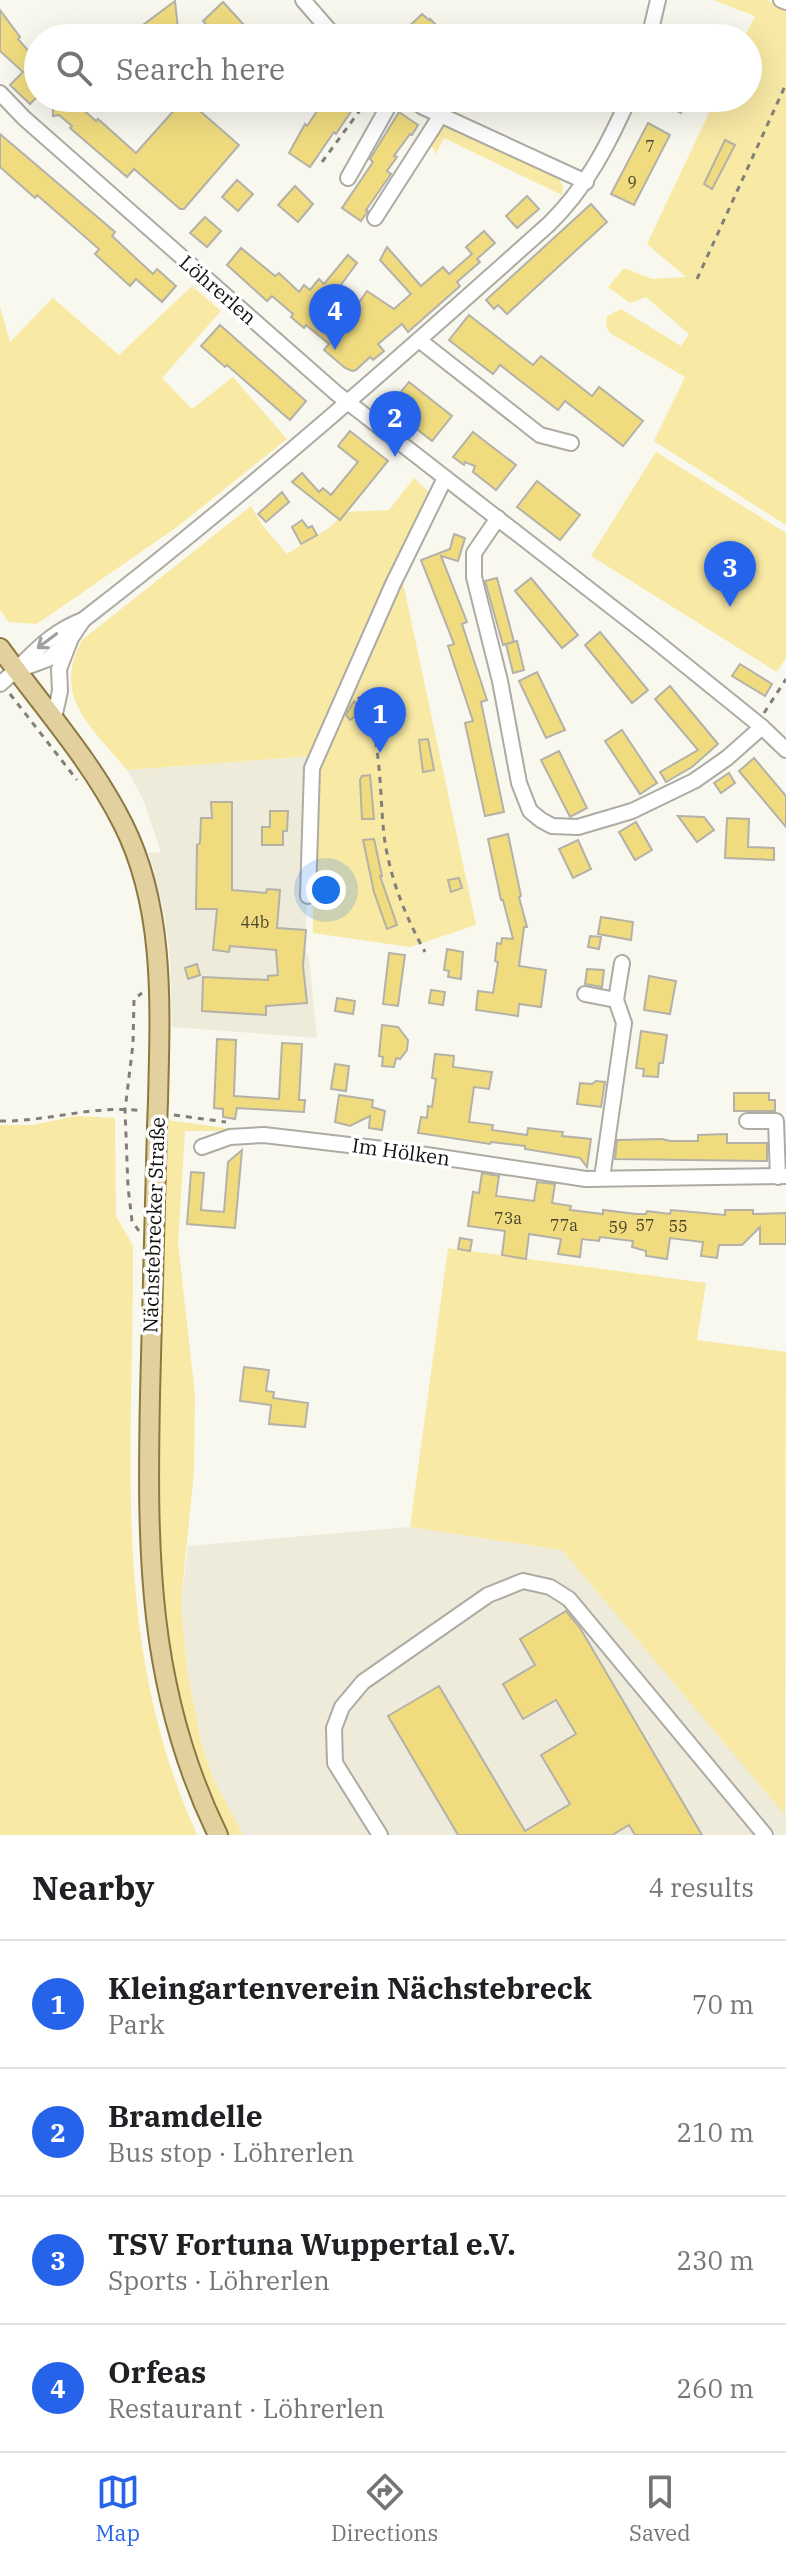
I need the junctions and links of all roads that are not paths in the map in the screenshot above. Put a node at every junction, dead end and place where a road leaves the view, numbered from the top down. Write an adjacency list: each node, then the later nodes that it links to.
1 (303, 0): 3 (street)
2 (658, 0): 4 (street)
3 (324, 24)
4 (652, 24)
5 (0, 93): 14 (street, Löhrerlen)
6 (385, 112): 10 (street)
7 (436, 112): 9 (street)
8 (623, 112): 11 (street)
9 (441, 115): 11 (street); 12 (street)
10 (348, 178)
11 (586, 182): 13 (street)
12 (375, 218)
13 (419, 340): 14 (street); 15 (street)
14 (347, 403): 16 (street, Löhrerlen); 18 (street)
15 (571, 443)
16 (445, 478): 17 (street, Löhrerlen); 26 (street)
17 (498, 518): 24 (street, Löhrerlen); 24 (street)
18 (83, 620): 19 (street); 21 (street, one-way to 21)
19 (71, 638): 21 (street); 23 (street)
20 (0, 648): 21 (main road, Nächstebrecker Straße)
21 (16, 671): 22 (street); 23 (main road, Nächstebrecker Straße)
22 (0, 684)
23 (54, 718): 34 (main road, Nächstebrecker Straße)
24 (760, 725): 25 (street, Löhrerlen)
25 (786, 750)
26 (308, 896)
27 (622, 963): 29 (street)
28 (585, 994): 29 (street)
29 (616, 1000): 33 (street)
30 (747, 1121): 32 (street, Im Hölken)
31 (202, 1147): 33 (street, Im Hölken)
32 (782, 1176): 33 (street, Im Hölken)
33 (602, 1178)
34 (218, 1835)
35 (380, 1835): 36 (street)
36 (765, 1835)

